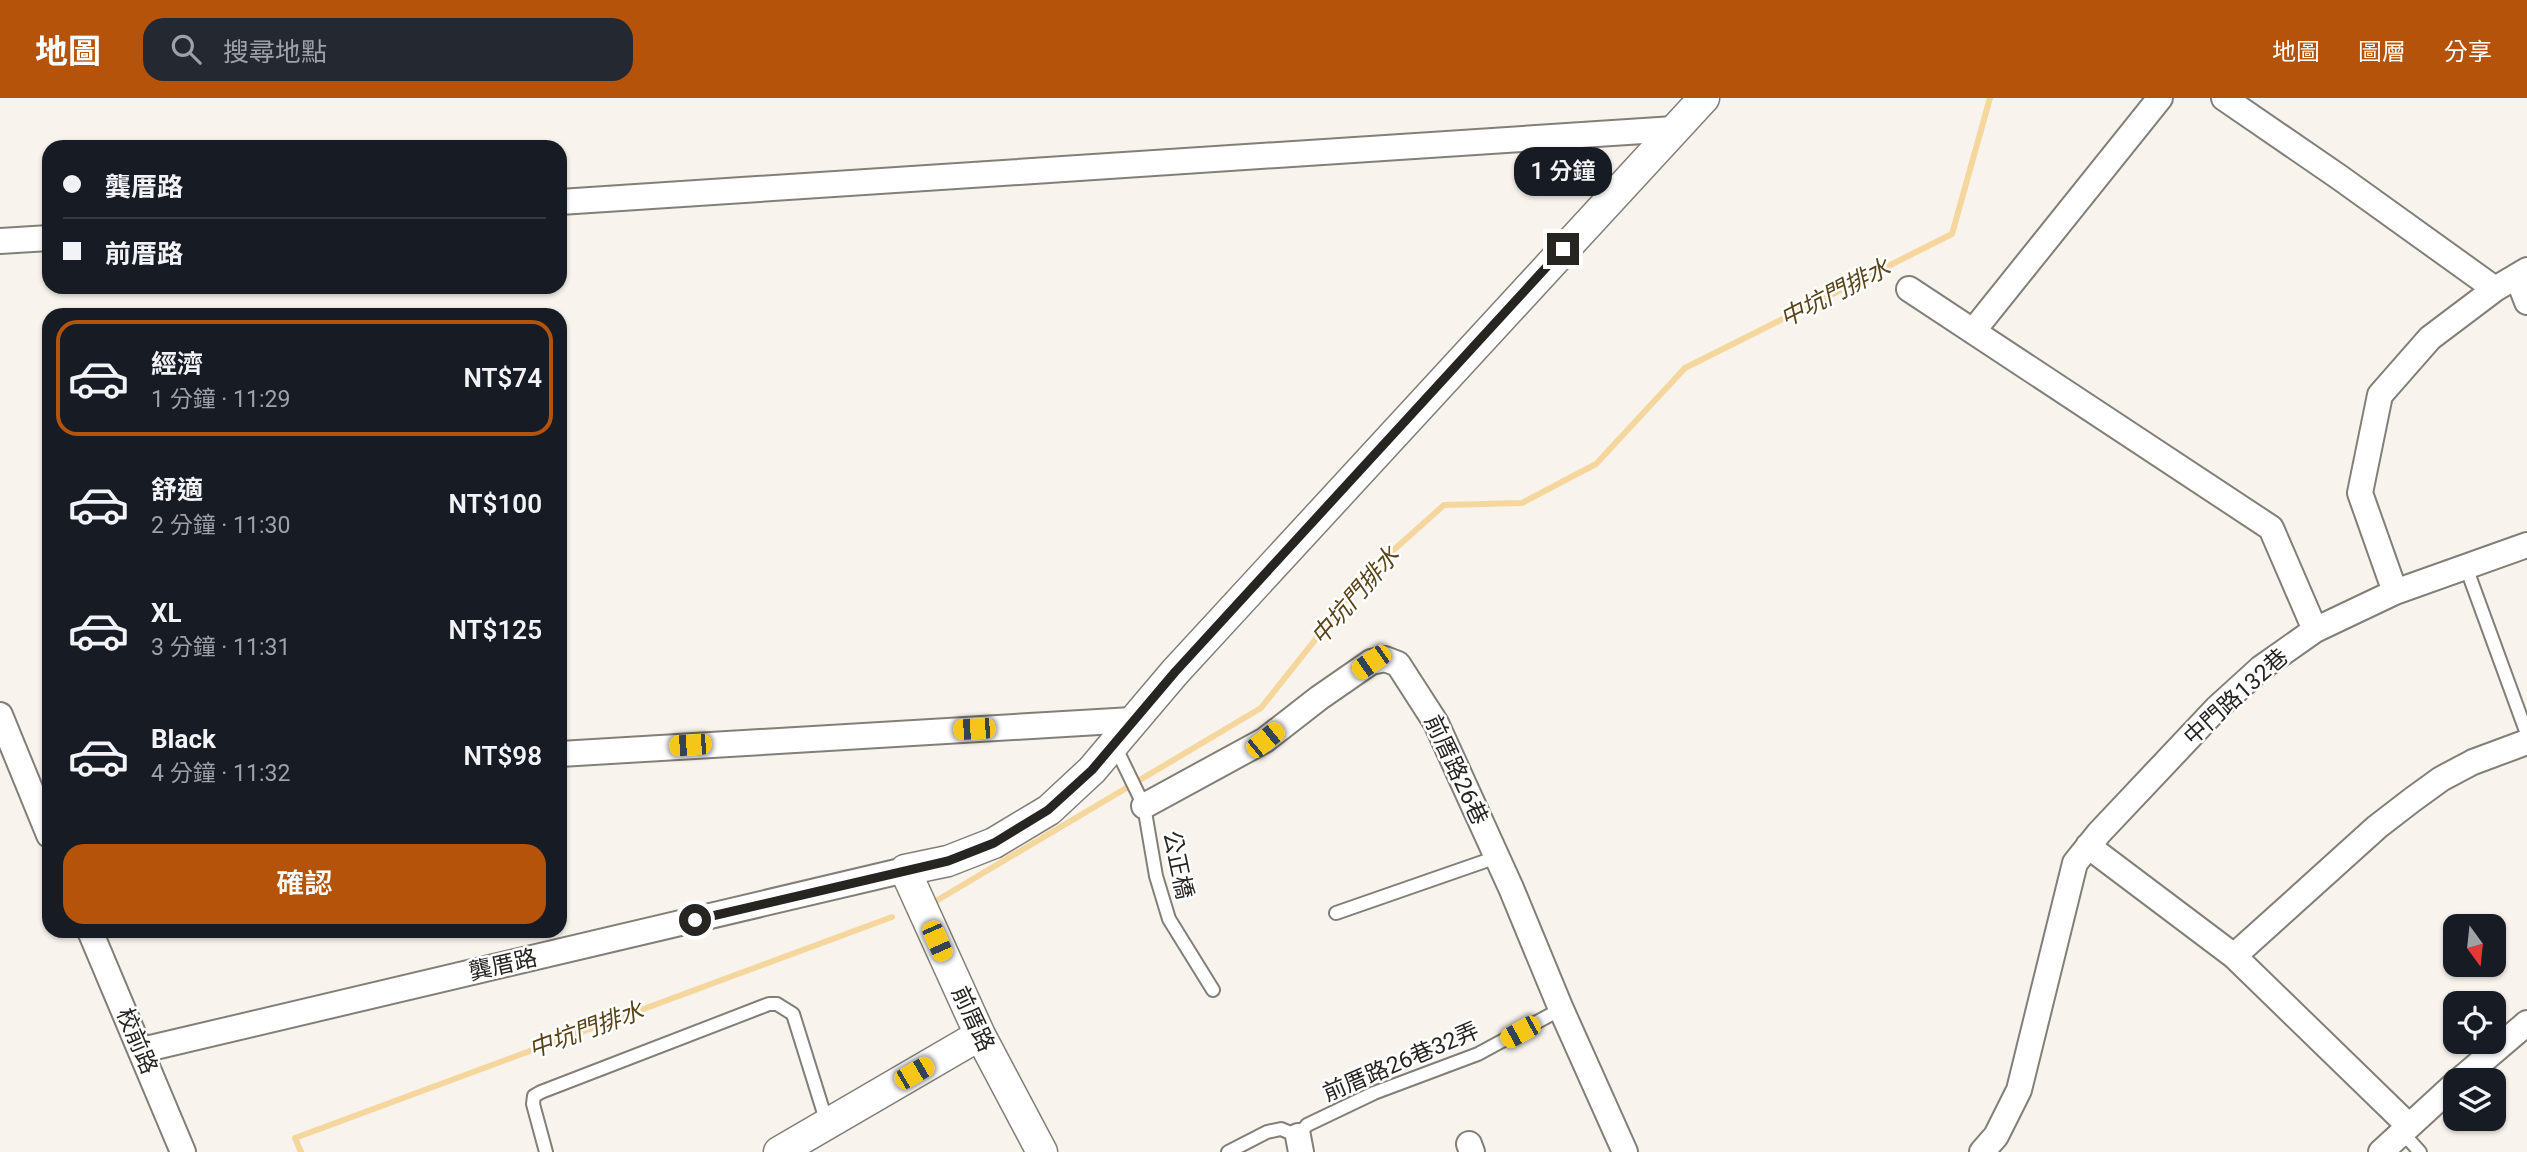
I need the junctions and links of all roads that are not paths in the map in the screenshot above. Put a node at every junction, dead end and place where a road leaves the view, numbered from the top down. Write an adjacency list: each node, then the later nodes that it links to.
1 (1704, 98): 4 (street)
2 (2160, 98): 12 (street)
3 (2224, 98): 10 (street)
4 (1674, 128): 5 (street); 18 (street)
5 (567, 202)
6 (42, 238): 7 (street)
7 (0, 241)
8 (2522, 273): 10 (street); 11 (street)
9 (1909, 289): 12 (street)
10 (2495, 289): 15 (street)
11 (2527, 302)
12 (1974, 330): 16 (street)
13 (2527, 545): 14 (street, 中門路132巷)
14 (2466, 567): 15 (street, 中門路132巷); 19 (lane)
15 (2395, 592): 16 (street, 中門路132巷)
16 (2315, 630): 25 (street, 中門路132巷)
17 (0, 715): 23 (street)
18 (1132, 720): 21 (street); 22 (street)
19 (2527, 734)
20 (2527, 742): 30 (street)
21 (1114, 743): 24 (lane, 公正橋); 27 (street)
22 (567, 754)
23 (40, 792)
24 (1141, 799): 26 (street, 前厝路26巷); 31 (lane, 公正橋)
25 (2088, 846): 30 (street); 47 (street, 中門路132巷)
26 (1497, 857): 28 (lane); 32 (street, 前厝路26巷)
27 (905, 870): 34 (street, 前厝路); 35 (street, 龔厝路)
28 (1336, 913)
29 (93, 938): 35 (street, 校前路)
30 (2235, 956): 39 (street)
31 (1213, 990)
32 (1560, 1009): 40 (lane, 前厝路26巷32弄); 46 (street, 前厝路26巷)
33 (2527, 1023): 36 (street)
34 (980, 1035): 38 (street); 44 (street, 前厝路)
35 (142, 1050): 41 (street, 校前路)
36 (2474, 1068)
37 (2443, 1095): 39 (street)
38 (827, 1124): 42 (lane); 43 (street)
39 (2406, 1129): 48 (street); 49 (lane)
40 (1299, 1144): 45 (lane)
41 (183, 1152)
42 (546, 1152)
43 (779, 1152)
44 (1042, 1152)
45 (1228, 1152)
46 (1625, 1152)
47 (1982, 1152)
48 (2381, 1152)
49 (2420, 1152)

